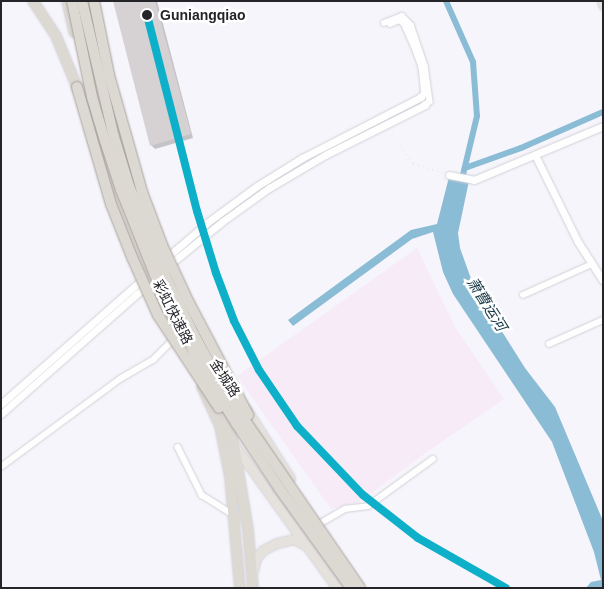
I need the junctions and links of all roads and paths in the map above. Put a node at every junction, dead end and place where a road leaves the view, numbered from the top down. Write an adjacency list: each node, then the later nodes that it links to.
1 (33, 1): 21 (highway, bridge)
2 (67, 1): 17 (highway, 金城路)
3 (72, 1): 32 (highway, 彩虹快速路, bridge)
4 (82, 1): 29 (highway, 彩虹快速路, bridge)
5 (90, 1): 15 (highway, 金城路)
6 (94, 1): 29 (highway, bridge)
7 (602, 1): 8 (main road)
8 (603, 5)
9 (421, 97): 10 (street); 15 (street)
10 (425, 105): 11 (street)
11 (386, 124): 14 (path); 15 (street)
12 (603, 126): 13 (street)
13 (535, 155): 14 (street); 16 (street)
14 (449, 175)
15 (166, 264): 17 (street); 22 (highway, 金城路)
16 (592, 264): 18 (street); 19 (street)
17 (148, 280): 24 (street); 25 (street); 26 (highway, 金城路)
18 (603, 281)
19 (523, 295)
20 (603, 320): 23 (street)
21 (173, 340): 31 (street); 32 (highway, bridge)
22 (203, 343): 27 (highway); 34 (main road, 金城路)
23 (549, 344)
24 (1, 404)
25 (1, 414)
26 (220, 426): 27 (main road, 金城路); 33 (highway)
27 (234, 445): 35 (main road, 金城路); 36 (highway)
28 (178, 447): 33 (street)
29 (270, 458): 41 (highway, 彩虹快速路, bridge)
30 (433, 459): 34 (street)
31 (1, 467)
32 (279, 488): 40 (highway, 彩虹快速路, bridge)
33 (234, 515): 37 (highway)
34 (321, 523): 42 (main road, 金城路)
35 (308, 546): 36 (main road); 39 (main road, 金城路)
36 (253, 571): 38 (highway)
37 (240, 588)
38 (253, 588)
39 (337, 588)
40 (351, 588)
41 (360, 588)
42 (365, 588)

